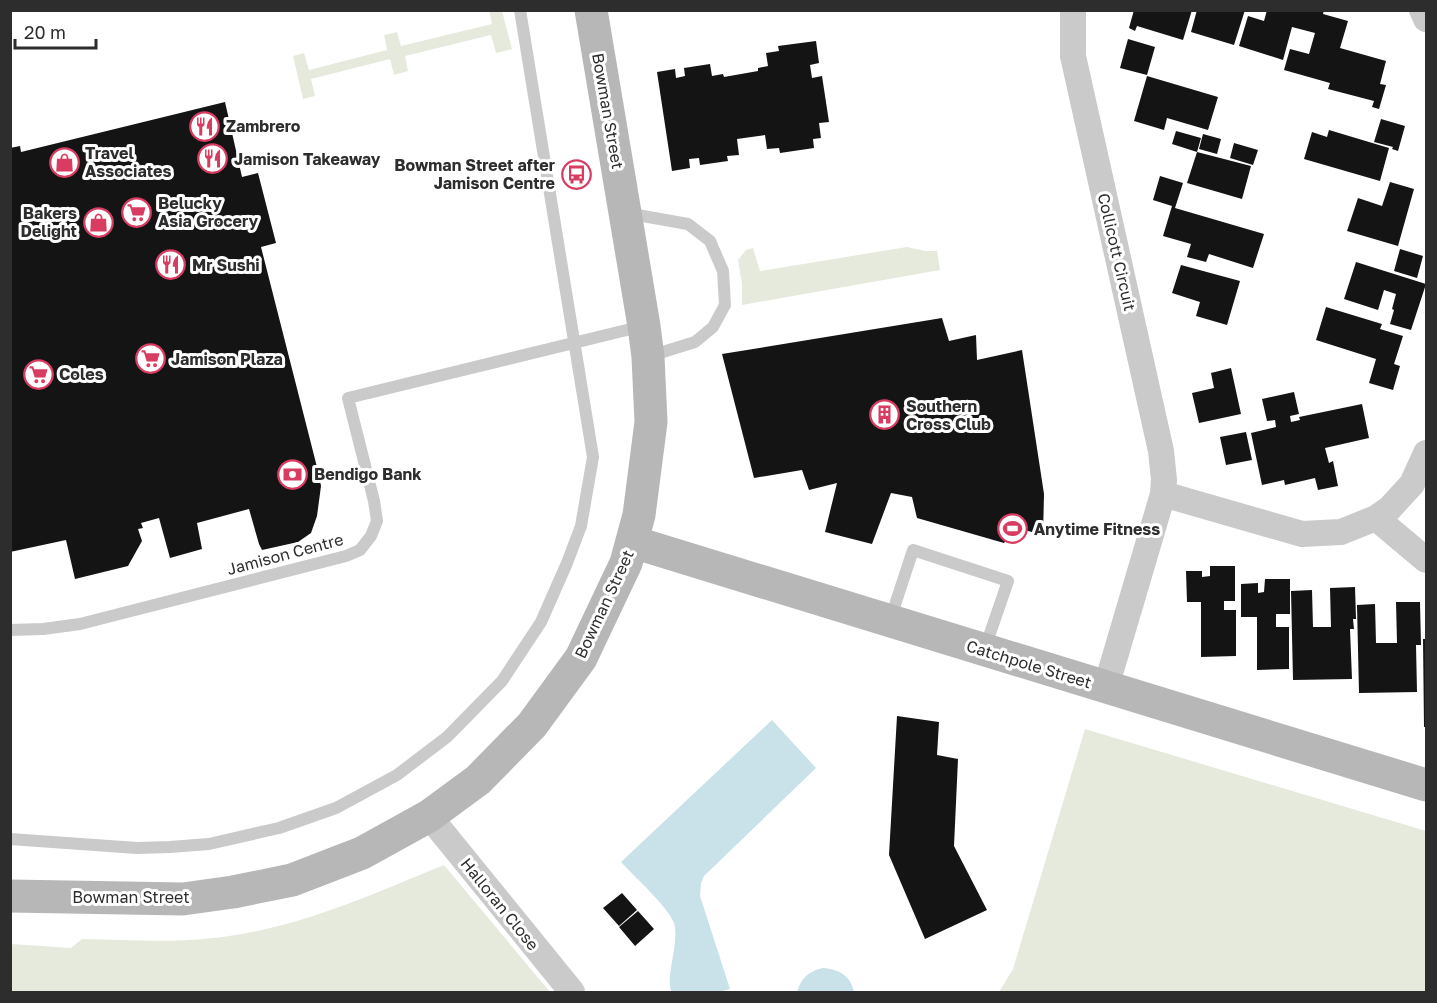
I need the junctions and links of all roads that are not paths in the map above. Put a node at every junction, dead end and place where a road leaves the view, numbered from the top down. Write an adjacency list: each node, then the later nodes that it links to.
1 (520, 10): 8 (lane)
2 (591, 10): 6 (street, Bowman Street)
3 (1073, 10): 10 (street, Collicott Circuit)
4 (1422, 10): 5 (street)
5 (1426, 19)
6 (625, 213): 7 (street, Bowman Street); 7 (lane, Jamison Centre)
7 (646, 341): 8 (lane, Jamison Centre); 12 (street, Bowman Street)
8 (575, 342): 15 (lane, Jamison Centre); 20 (lane)
9 (1426, 453): 11 (street)
10 (1163, 494): 11 (street); 17 (street, Collicott Circuit)
11 (1376, 518): 13 (street)
12 (633, 542): 14 (street, Catchpole Street); 19 (street, Bowman Street)
13 (1426, 560)
14 (890, 621): 16 (street, Catchpole Street); 16 (lane)
15 (10, 630)
16 (985, 650): 17 (street, Catchpole Street)
17 (1106, 687): 18 (street, Catchpole Street)
18 (1426, 784)
19 (429, 816): 21 (street, Bowman Street); 22 (street, Halloran Close)
20 (10, 839)
21 (10, 896)
22 (572, 993)

